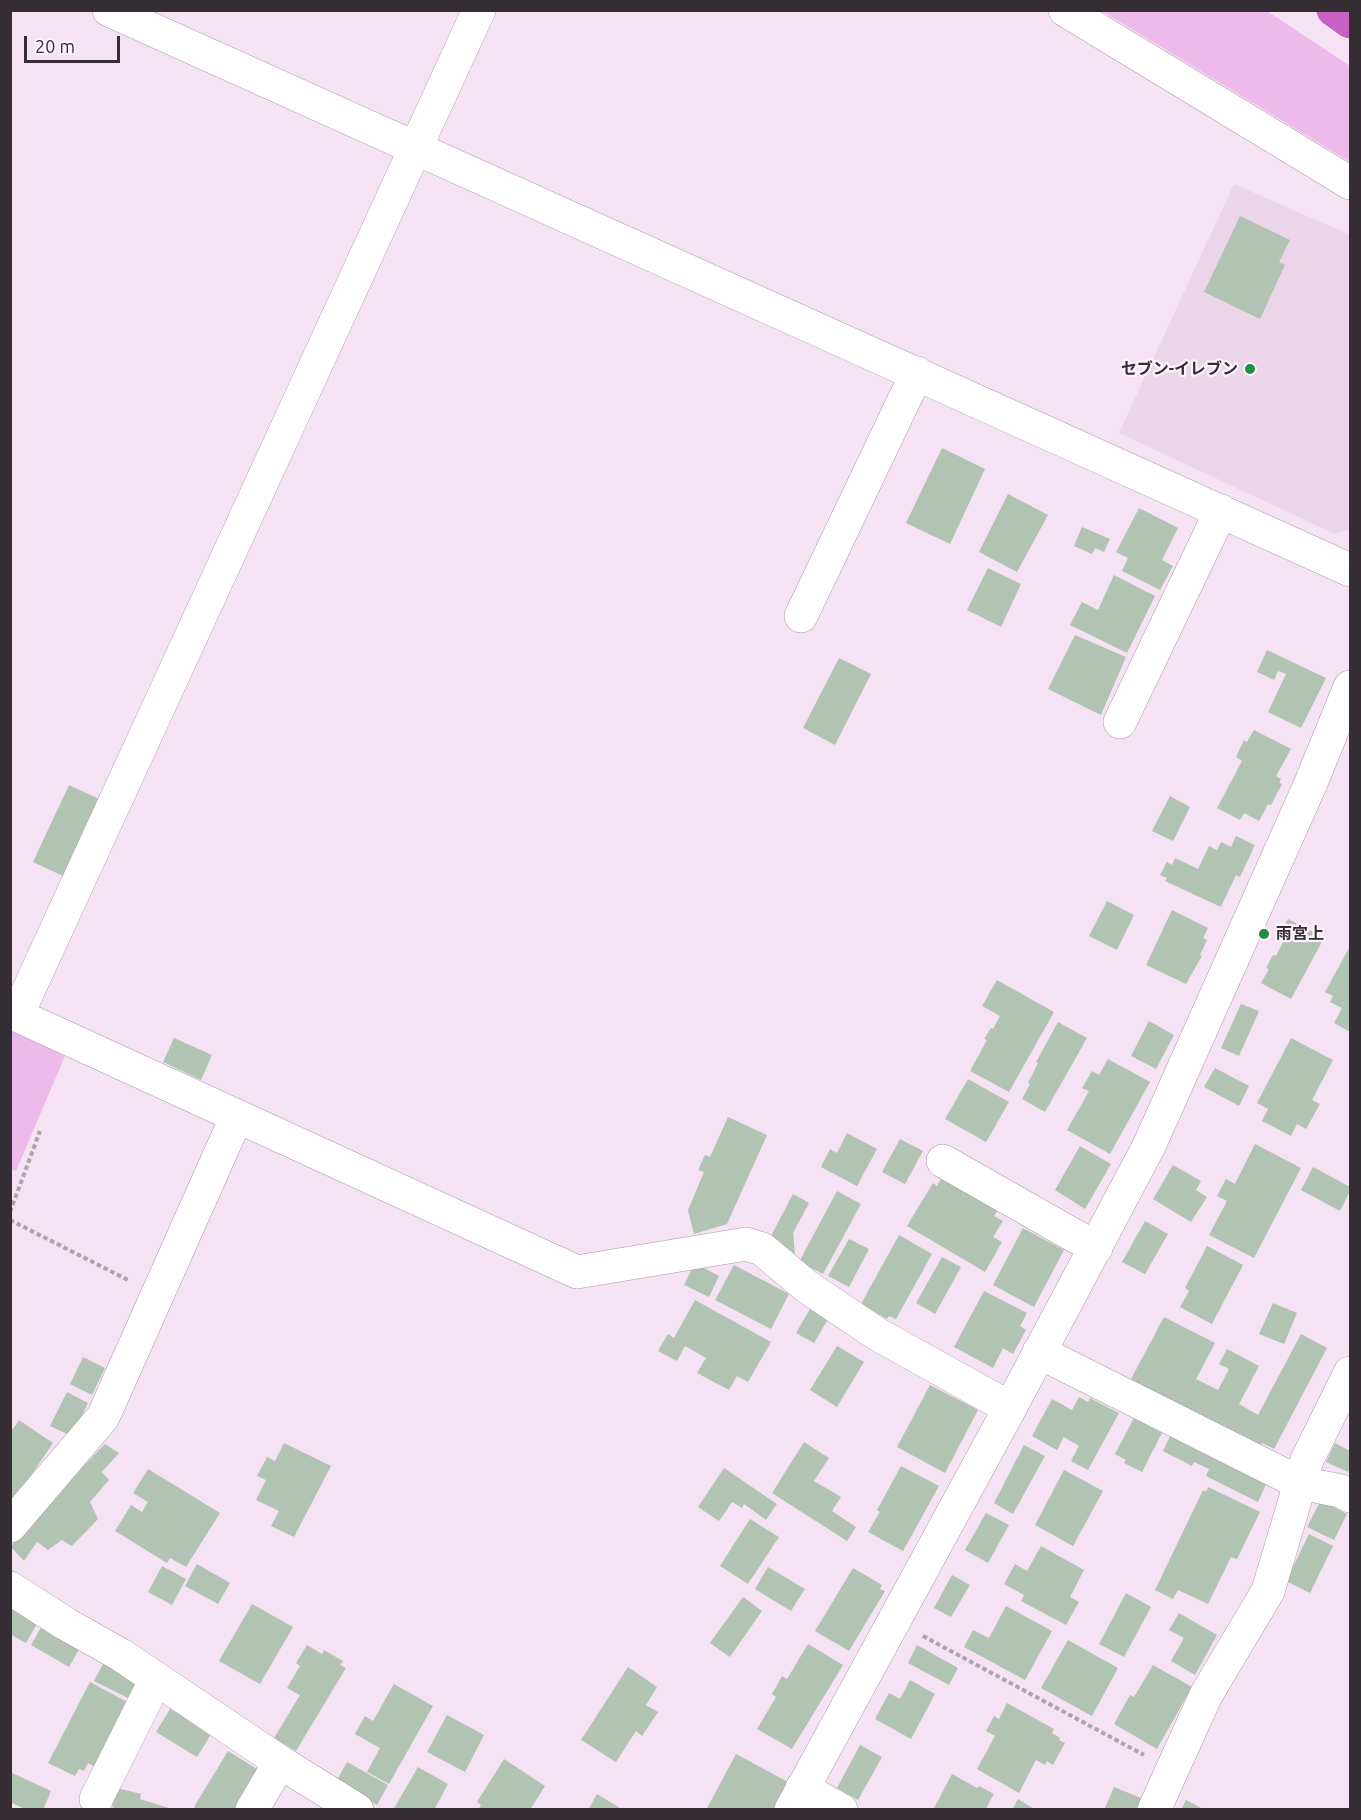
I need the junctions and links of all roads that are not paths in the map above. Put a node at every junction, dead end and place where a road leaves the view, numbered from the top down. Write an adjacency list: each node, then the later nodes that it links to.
1 (109, 10): 6 (street)
2 (479, 10): 6 (street)
3 (1065, 10): 7 (street)
4 (1333, 10): 5 (highway)
5 (1350, 22)
6 (414, 150): 8 (street); 14 (street)
7 (1350, 183)
8 (917, 373): 9 (street); 11 (street)
9 (1221, 511): 10 (street); 13 (street)
10 (1350, 570)
11 (801, 616)
12 (1350, 687): 17 (street)
13 (1120, 722)
14 (14, 1014): 15 (street)
15 (237, 1116): 20 (street); 23 (street)
16 (943, 1161): 17 (street)
17 (1096, 1248): 18 (street)
18 (1039, 1352): 20 (street); 21 (street)
19 (1350, 1373): 21 (street)
20 (1010, 1408): 28 (street)
21 (1300, 1483): 22 (street); 32 (street)
22 (1350, 1496)
23 (10, 1526)
24 (10, 1588): 25 (street)
25 (156, 1679): 26 (street); 27 (street)
26 (280, 1762): 29 (street); 30 (street)
27 (96, 1799)
28 (797, 1799): 31 (street)
29 (252, 1809)
30 (357, 1809)
31 (841, 1809)
32 (1154, 1809)

